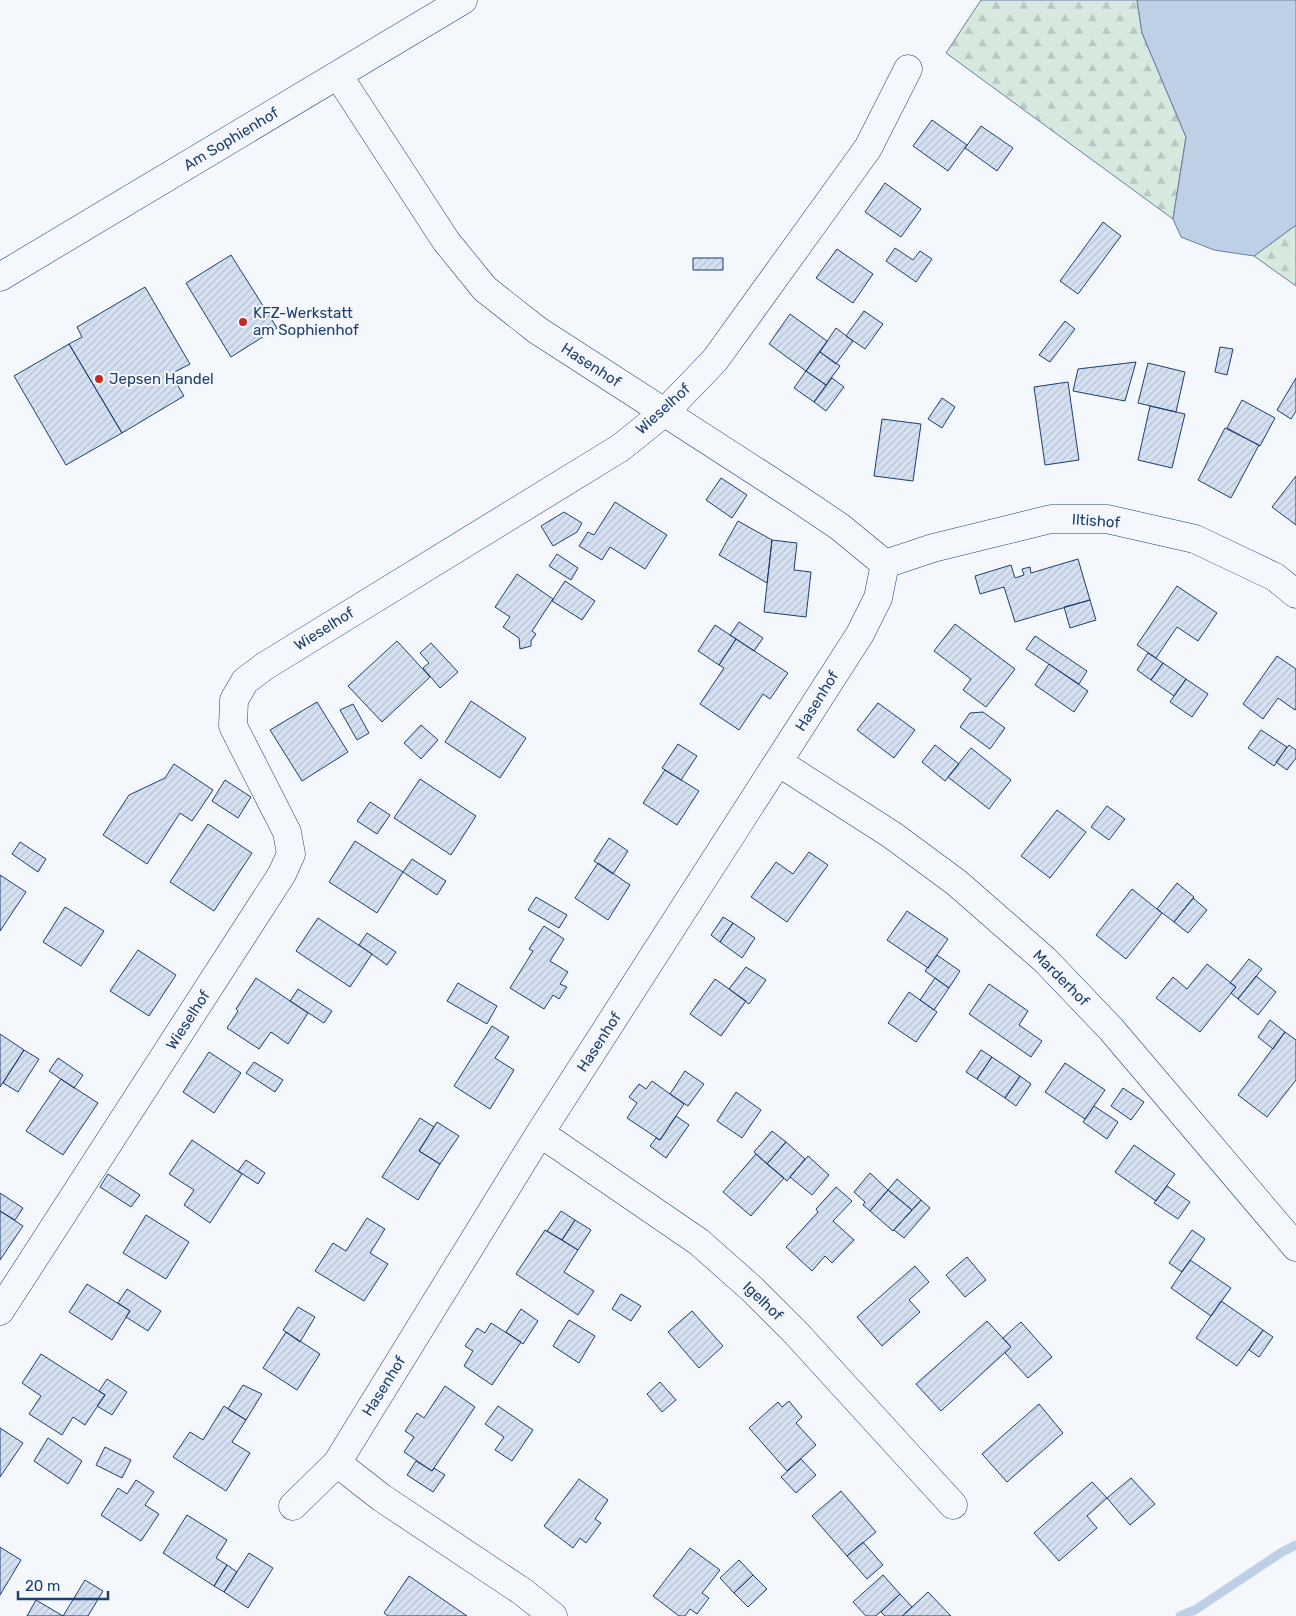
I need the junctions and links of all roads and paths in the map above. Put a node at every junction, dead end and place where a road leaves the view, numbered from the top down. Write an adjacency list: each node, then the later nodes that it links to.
1 (462, 0): 3 (street, Am Sophienhof)
2 (908, 69): 5 (street, Wieselhof)
3 (338, 75): 4 (street, Am Sophienhof); 5 (street, Hasenhof)
4 (0, 277)
5 (665, 412): 6 (street, Hasenhof); 11 (street, Wieselhof)
6 (885, 564): 7 (street, Iltishof); 8 (street, Hasenhof)
7 (1296, 594)
8 (778, 762): 9 (street, Hasenhof); 10 (street, Marderhof)
9 (540, 1133): 12 (street, Hasenhof); 13 (street, Igelhof)
10 (1296, 1248)
11 (0, 1311)
12 (337, 1463): 14 (street, Hasenhof); 15 (street)
13 (953, 1505)
14 (293, 1506)
15 (553, 1616)

